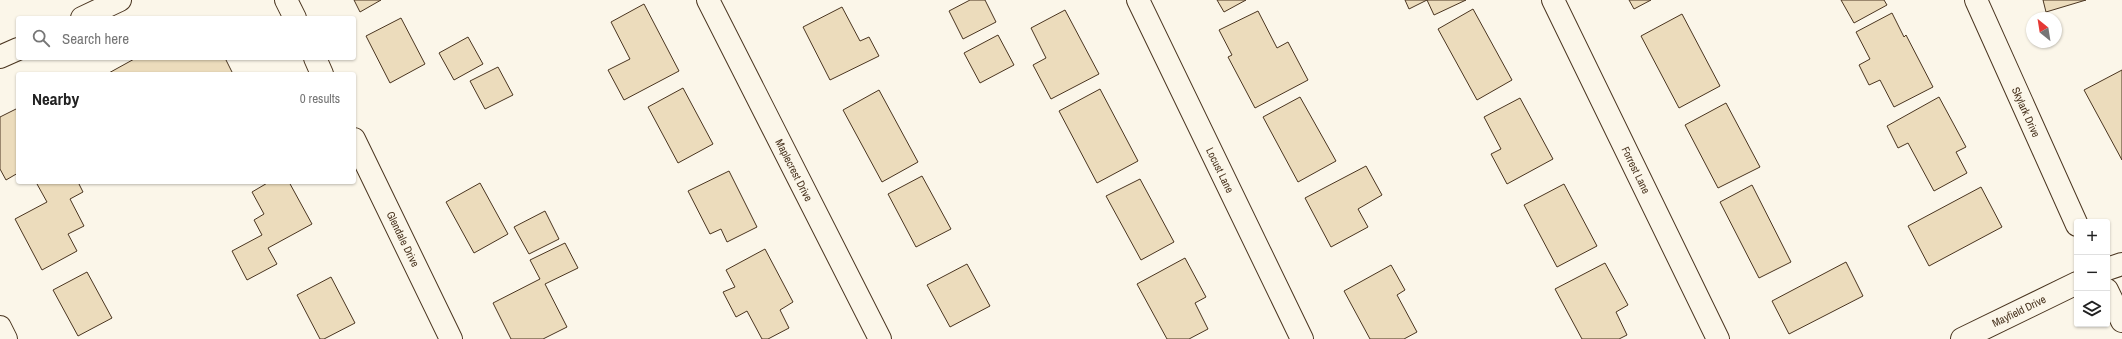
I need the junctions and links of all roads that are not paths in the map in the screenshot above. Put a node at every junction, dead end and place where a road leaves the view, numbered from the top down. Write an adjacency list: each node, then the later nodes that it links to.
1 (120, 0): 7 (street)
2 (286, 0): 8 (street)
3 (708, 0): 23 (street, Maplecrest Drive)
4 (1138, 0): 24 (street, Locust Lane)
5 (1553, 0): 25 (street, Forrest Lane)
6 (1976, 0): 14 (street, Skylark Drive)
7 (86, 16)
8 (294, 16)
9 (16, 50): 10 (street)
10 (0, 57)
11 (315, 60): 12 (street)
12 (321, 72)
13 (356, 143): 22 (street, Glendale Drive)
14 (2074, 219)
15 (2122, 264): 16 (street)
16 (2110, 268)
17 (2074, 284): 26 (street, Mayfield Drive)
18 (2107, 291): 19 (street)
19 (2122, 321)
20 (0, 327): 21 (street)
21 (6, 339)
22 (451, 339)
23 (880, 339)
24 (1302, 339)
25 (1718, 339)
26 (1962, 339)

